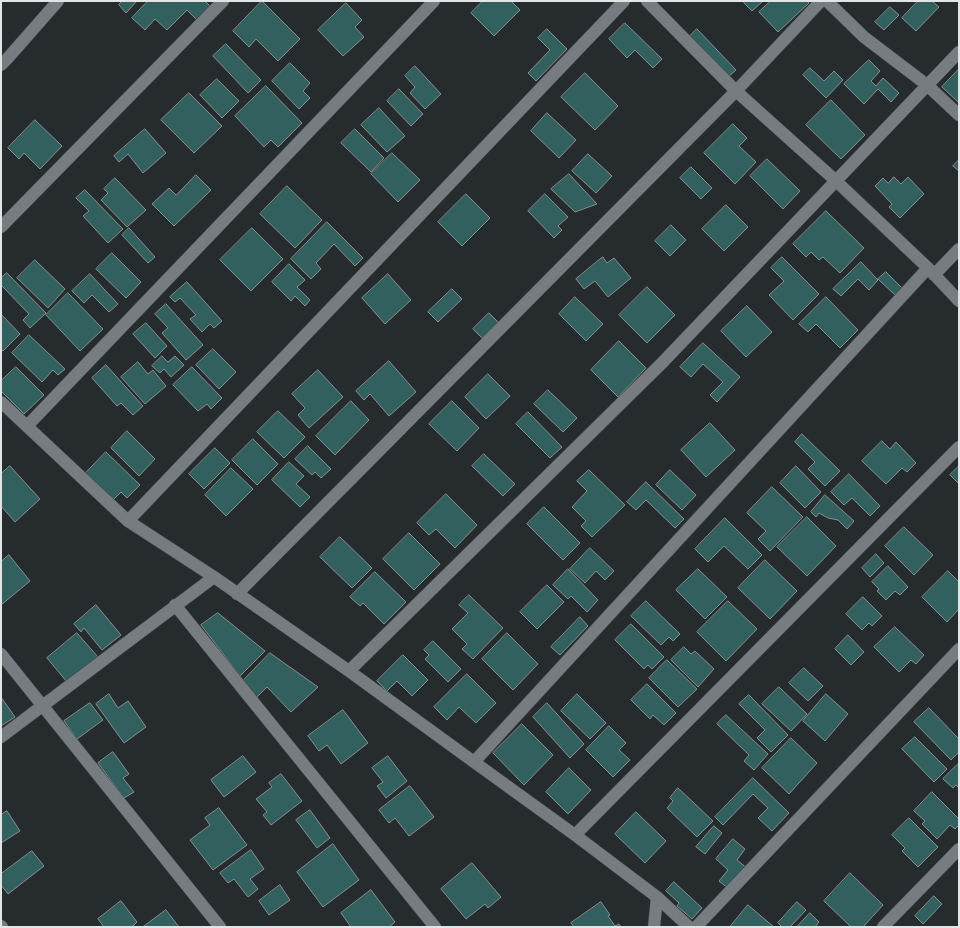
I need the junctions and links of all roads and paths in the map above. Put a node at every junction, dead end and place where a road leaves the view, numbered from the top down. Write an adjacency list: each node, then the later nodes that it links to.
1 (58, 1): 9 (street)
2 (223, 1): 14 (street)
3 (434, 1): 19 (street)
4 (624, 1): 21 (street)
5 (647, 1): 11 (street)
6 (821, 1): 11 (street)
7 (827, 1): 10 (street)
8 (959, 52): 10 (street)
9 (1, 65)
10 (927, 85): 12 (street); 13 (street)
11 (736, 91): 13 (street); 23 (street)
12 (959, 115)
13 (835, 180): 16 (street); 27 (street)
14 (1, 227)
15 (959, 249): 16 (street)
16 (931, 272): 17 (street); 30 (street)
17 (959, 301)
18 (1, 402): 19 (street)
19 (27, 426): 21 (street)
20 (959, 447): 31 (street)
21 (128, 520): 22 (street)
22 (214, 577): 23 (street); 24 (street)
23 (237, 594): 27 (street)
24 (175, 605): 28 (street); 35 (street)
25 (959, 649): 38 (street)
26 (1, 654): 28 (street)
27 (349, 671): 30 (street)
28 (44, 706): 29 (street); 34 (street)
29 (1, 738)
30 (474, 762): 31 (street)
31 (575, 835): 33 (street)
32 (959, 849): 39 (street)
33 (657, 897): 36 (street); 37 (street)
34 (220, 927)
35 (435, 927)
36 (654, 927)
37 (689, 927)
38 (696, 927)
39 (883, 927)

